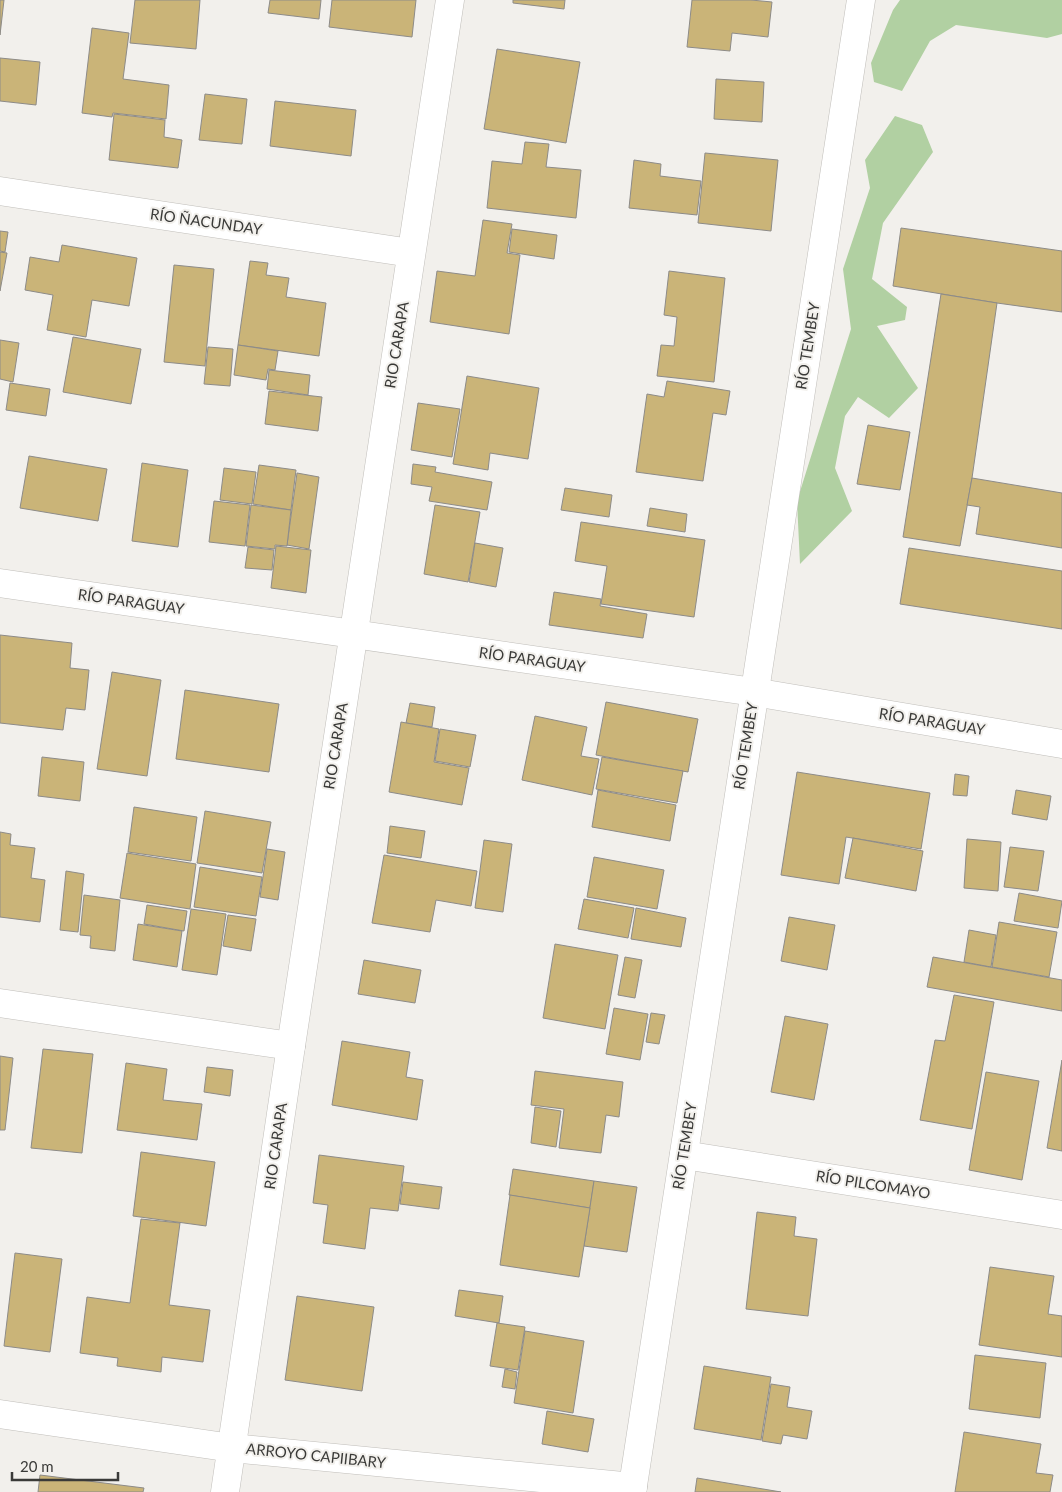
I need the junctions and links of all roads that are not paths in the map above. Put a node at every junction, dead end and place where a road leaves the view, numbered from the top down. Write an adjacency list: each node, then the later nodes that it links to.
1 (450, 0): 4 (street, RIO CARAPA)
2 (861, 0): 7 (street, RÍO TEMBEY)
3 (0, 192): 4 (street, RÍO ÑACUNDAY)
4 (411, 252): 6 (street, RIO CARAPA)
5 (0, 583): 6 (street, RÍO PARAGUAY)
6 (353, 634): 7 (street, RÍO PARAGUAY); 10 (street, RIO CARAPA)
7 (754, 692): 8 (street, RÍO PARAGUAY); 11 (street, RÍO TEMBEY)
8 (1062, 744)
9 (0, 1003): 10 (street)
10 (290, 1046): 14 (street, RIO CARAPA)
11 (684, 1155): 12 (street, RÍO PILCOMAYO); 15 (street, RÍO TEMBEY)
12 (1062, 1215)
13 (0, 1414): 14 (street, ARROYO CAPIIBARY)
14 (232, 1448): 15 (street, ARROYO CAPIIBARY); 16 (street, RIO CARAPA)
15 (632, 1490)
16 (224, 1492)

